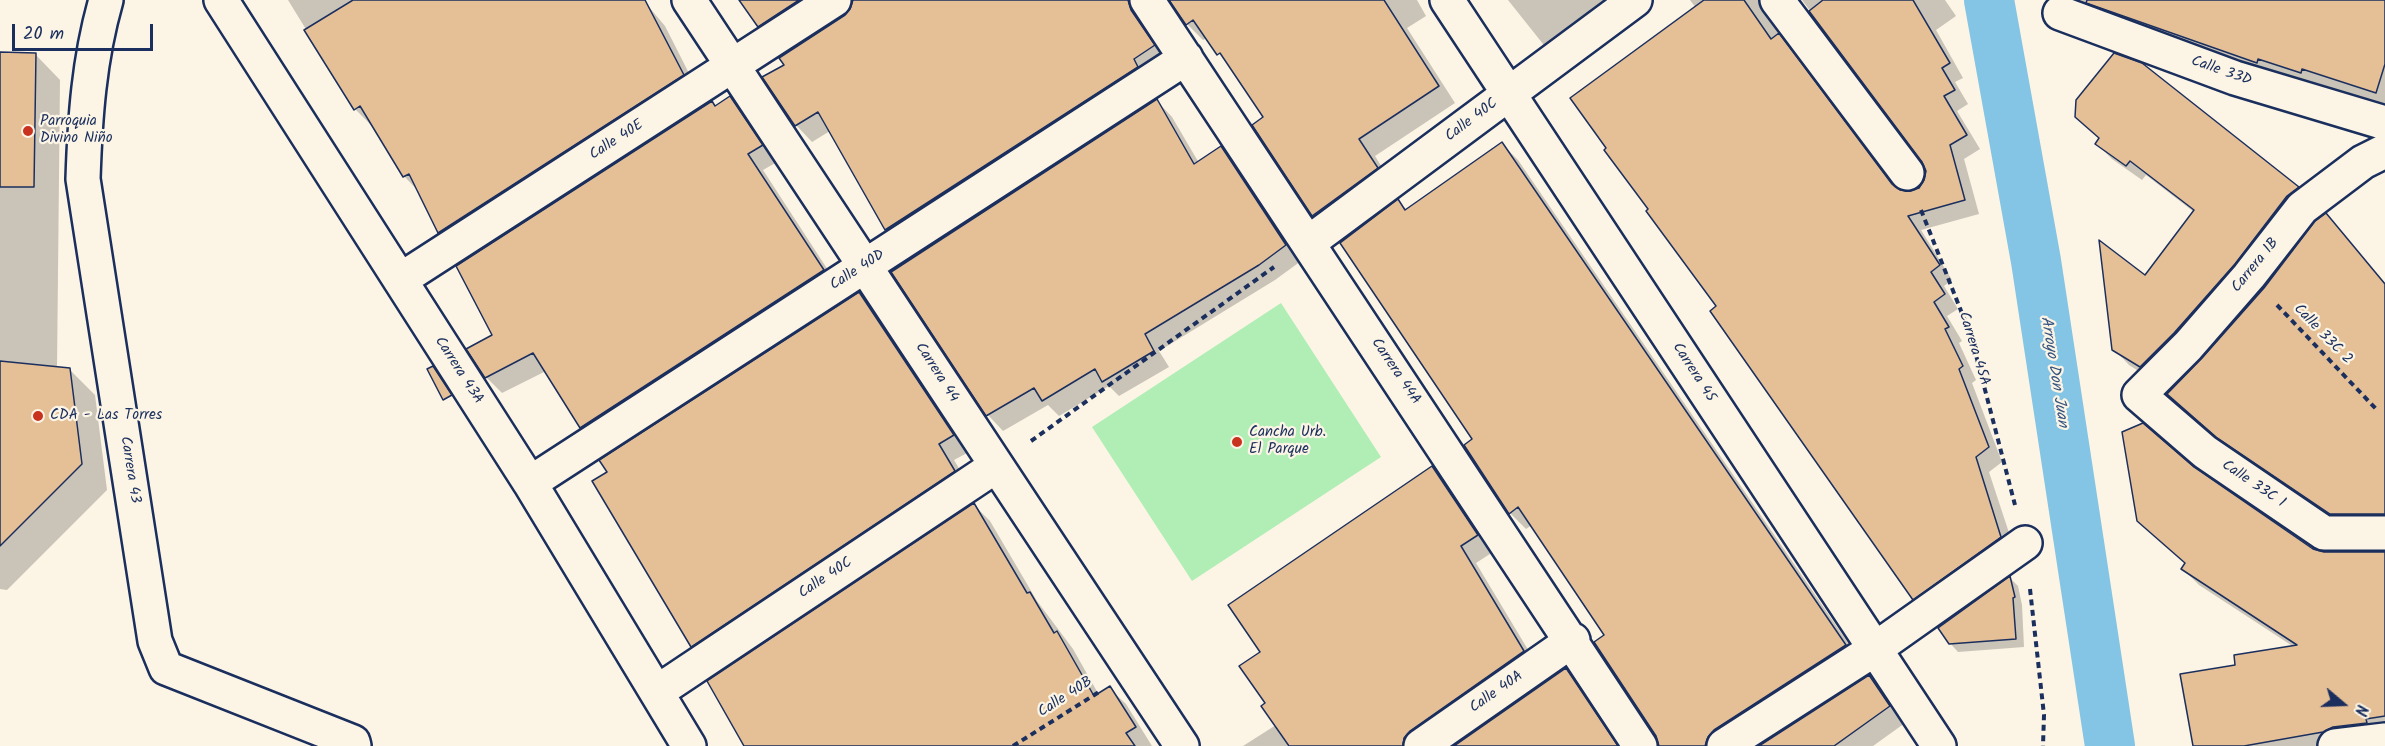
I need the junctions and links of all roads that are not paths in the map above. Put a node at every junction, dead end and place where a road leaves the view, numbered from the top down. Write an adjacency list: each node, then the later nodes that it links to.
1 (106, 0): 28 (street, Carrera 43)
2 (221, 0): 18 (street, Carrera 43A)
3 (688, 0): 11 (street, Carrera 44)
4 (834, 0): 11 (street, Calle 40E)
5 (1147, 0): 10 (street, Carrera 44A)
6 (1447, 0): 12 (street, Carrera 45)
7 (1635, 0): 12 (street, Calle 40C)
8 (1777, 0): 15 (street)
9 (2060, 13): 13 (street, Calle 33D)
10 (1186, 58): 16 (street, Carrera 44A); 17 (street, Calle 40D)
11 (733, 66): 17 (street, Carrera 44); 18 (street, Calle 40E)
12 (1509, 94): 16 (street, Calle 40C); 25 (street, Carrera 45)
13 (2385, 123)
14 (2385, 151): 19 (street, Carrera 1B)
15 (1906, 173)
16 (1308, 243): 24 (street, Carrera 44A)
17 (866, 266): 20 (street, Carrera 44); 21 (street, Calle 40D)
18 (400, 280): 21 (street, Carrera 43A)
19 (2139, 395): 22 (street, Calle 33C 1)
20 (996, 466): 26 (street, Calle 40C); 30 (street, Carrera 44)
21 (530, 483): 26 (street, Carrera 43A)
22 (2385, 533)
23 (2025, 543): 25 (street)
24 (1573, 640): 31 (street, Calle 40A); 32 (street, Carrera 44A)
25 (1875, 649): 33 (street); 34 (street, Carrera 45)
26 (657, 692): 29 (street, Carrera 43A)
27 (2385, 740): 35 (street)
28 (353, 744)
29 (689, 746)
30 (1182, 746)
31 (1421, 746)
32 (1640, 746)
33 (1724, 746)
34 (1939, 746)
35 (2335, 746)

